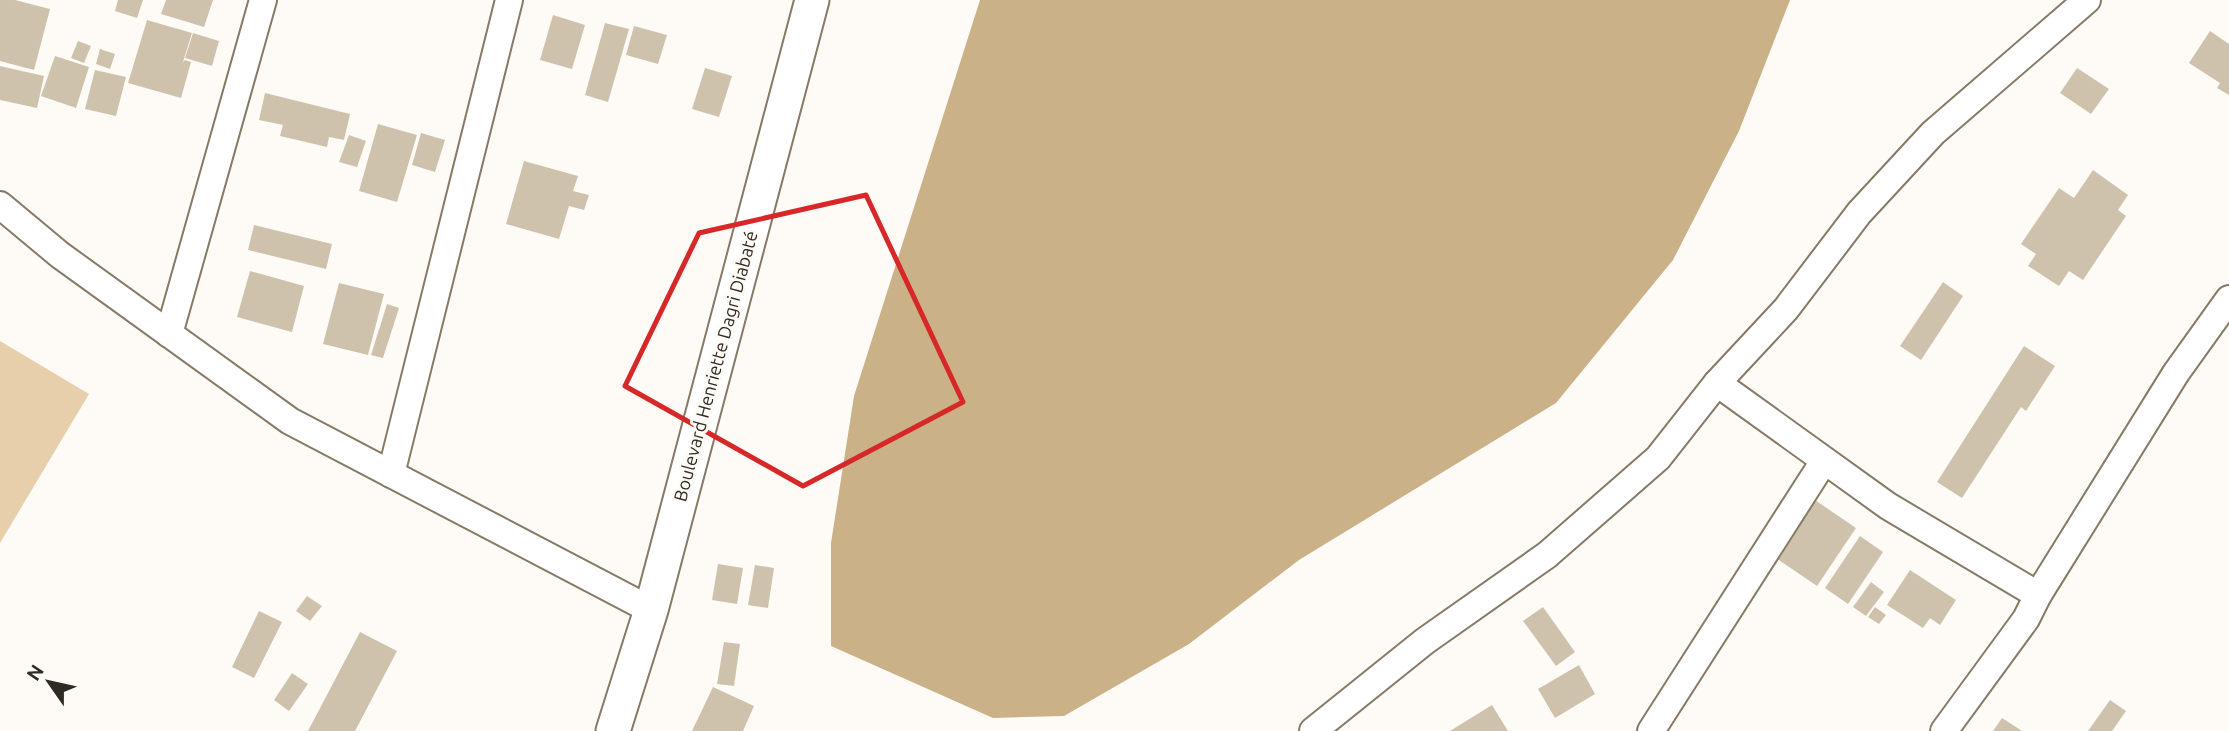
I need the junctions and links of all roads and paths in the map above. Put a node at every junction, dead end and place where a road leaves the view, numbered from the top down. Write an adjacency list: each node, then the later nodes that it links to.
1 (263, 0): 7 (street)
2 (509, 0): 10 (street)
3 (812, 0): 12 (main road, Boulevard Henriette Dagri Diabaté)
4 (2087, 0): 8 (street)
5 (0, 205): 7 (street)
6 (2229, 299): 11 (street)
7 (169, 334): 10 (street)
8 (1717, 383): 9 (street); 14 (street)
9 (1824, 461): 11 (street); 15 (street)
10 (391, 474): 12 (street)
11 (2038, 595): 16 (street)
12 (651, 610): 13 (main road, Boulevard Henriette Dagri Diabaté)
13 (613, 731)
14 (1313, 731)
15 (1651, 731)
16 (1944, 731)

